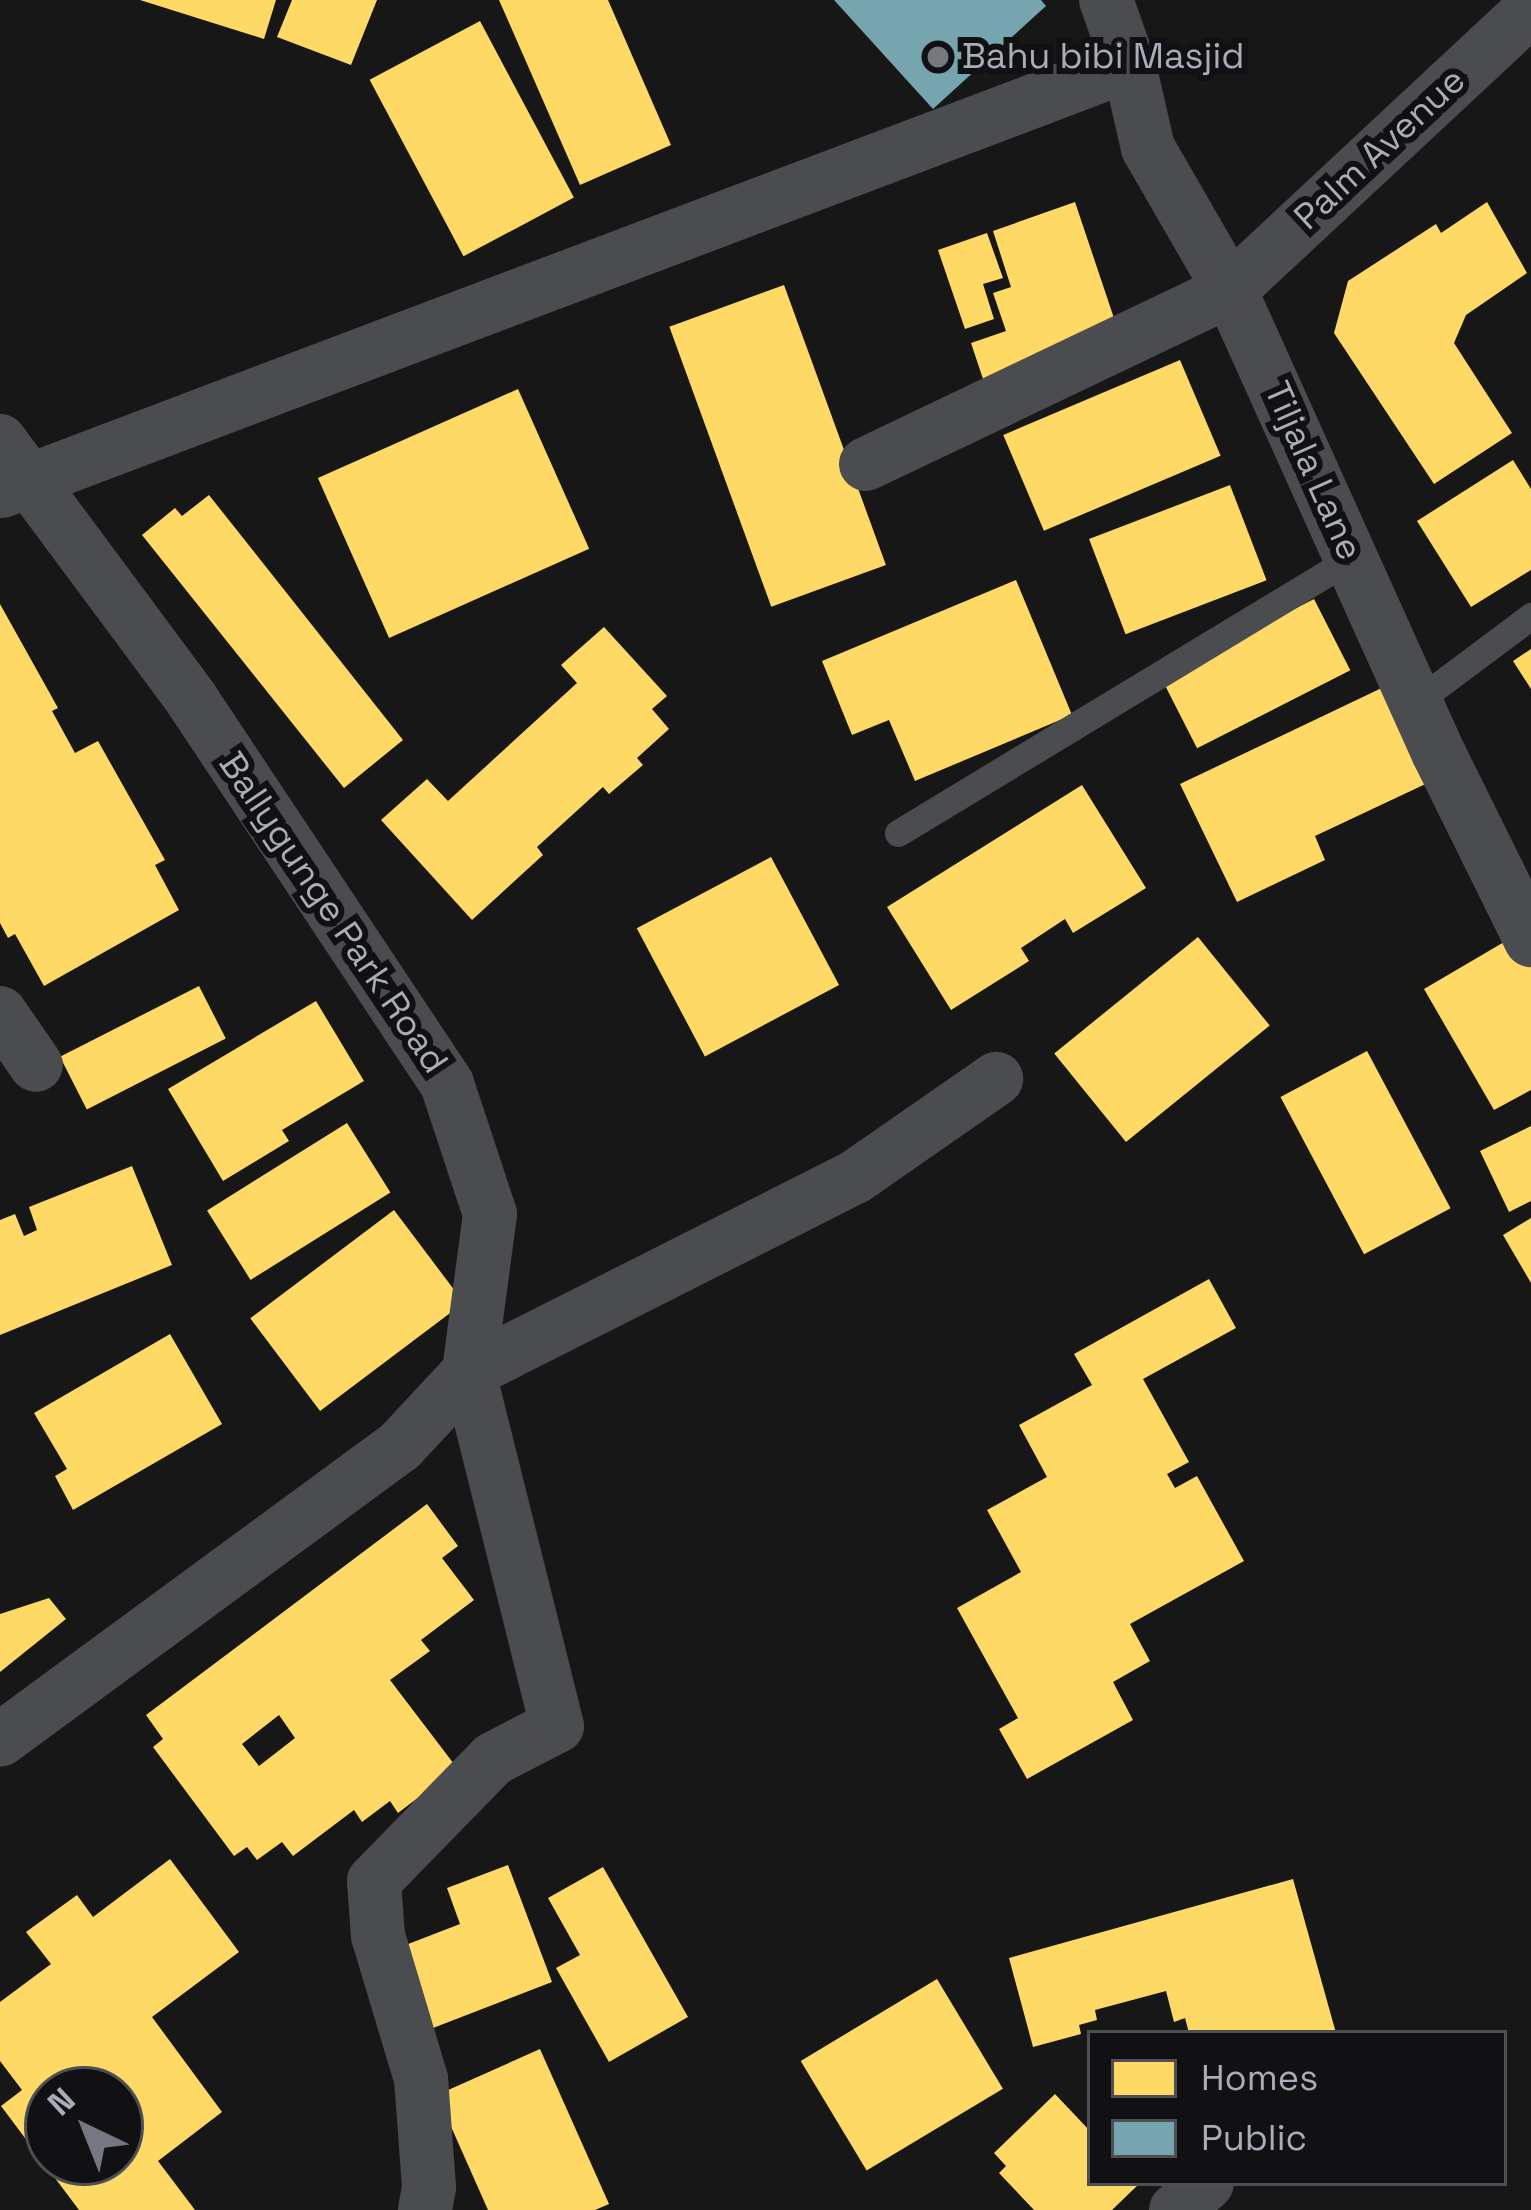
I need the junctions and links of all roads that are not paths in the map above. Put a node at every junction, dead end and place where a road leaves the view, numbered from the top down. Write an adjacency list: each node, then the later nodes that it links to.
1 (1106, 0): 3 (street, Tiljala Lane)
2 (1531, 9): 4 (street, Palm Avenue)
3 (1129, 65): 4 (street, Tiljala Lane); 7 (street)
4 (1230, 290): 6 (street, Palm Avenue); 8 (street, Tiljala Lane)
5 (0, 440): 7 (street)
6 (866, 464)
7 (18, 487): 16 (street, Ballygunge Park Road)
8 (1352, 558): 10 (street, Tiljala Lane); 11 (lane)
9 (1531, 616): 10 (lane)
10 (1416, 702): 12 (street, Tiljala Lane)
11 (898, 833)
12 (1531, 940)
13 (0, 1013): 14 (street)
14 (37, 1065)
15 (995, 1079): 16 (street)
16 (469, 1372): 17 (street); 19 (street)
17 (0, 1740)
18 (1203, 2186): 20 (street)
19 (425, 2210)
20 (1175, 2210)

